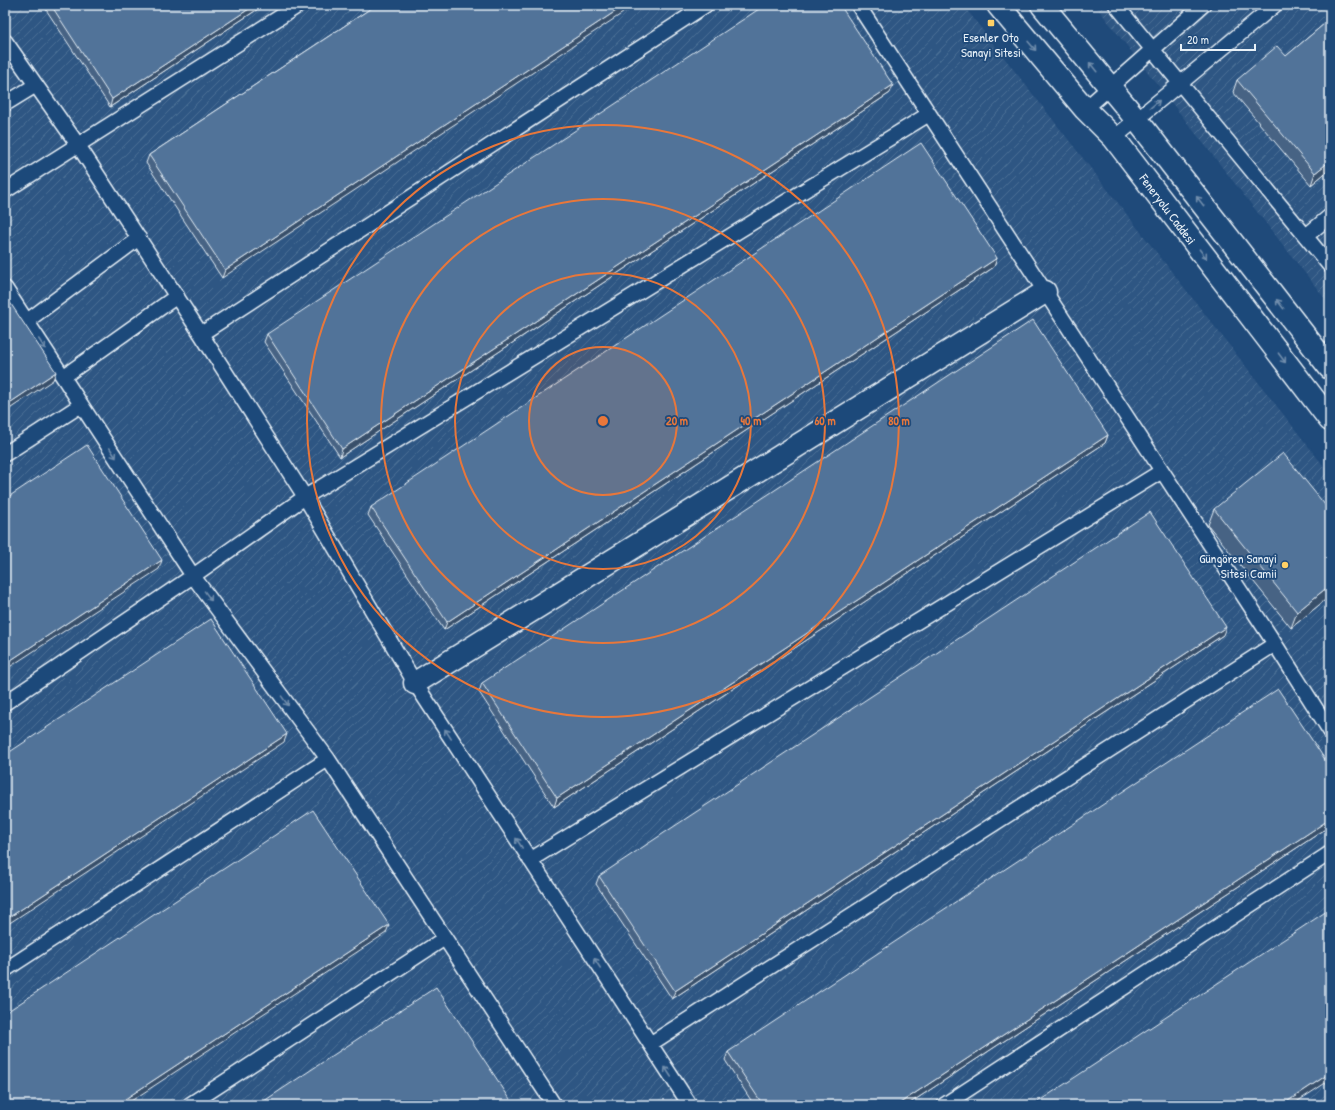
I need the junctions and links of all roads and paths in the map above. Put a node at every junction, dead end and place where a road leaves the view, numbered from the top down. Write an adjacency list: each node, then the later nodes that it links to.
1 (299, 5): 19 (lane)
2 (706, 5): 29 (lane)
3 (858, 5): 16 (lane)
4 (998, 5): 15 (main road, Feneryolu Caddesi, one-way to 15)
5 (1042, 5): 13 (main road, one-way to 5)
6 (1116, 5): 10 (lane)
7 (1203, 5): 10 (lane)
8 (1275, 5): 11 (lane)
9 (5, 42): 12 (lane)
10 (1152, 50): 11 (lane); 13 (lane)
11 (1180, 84): 17 (lane, one-way to 11); 22 (lane)
12 (36, 85): 14 (lane); 19 (lane)
13 (1109, 88): 15 (lane); 17 (main road)
14 (5, 104)
15 (1084, 109): 18 (main road, Feneryolu Caddesi)
16 (929, 114): 26 (lane); 36 (lane)
17 (1137, 120): 18 (lane); 30 (main road, one-way to 17)
18 (1114, 138): 33 (main road, Feneryolu Caddesi, one-way to 33)
19 (78, 145): 20 (lane); 23 (lane)
20 (5, 191)
21 (1330, 216): 22 (lane)
22 (1306, 236): 24 (lane)
23 (139, 238): 27 (lane); 28 (lane)
24 (1330, 266)
25 (5, 288): 28 (lane)
26 (1045, 292): 35 (lane); 39 (main road)
27 (177, 296): 29 (lane); 31 (lane)
28 (27, 321): 31 (lane, one-way to 31)
29 (201, 334): 36 (lane)
30 (1330, 368)
31 (63, 377): 32 (lane)
32 (81, 405): 34 (lane); 37 (lane, one-way to 37)
33 (1330, 420)
34 (5, 454)
35 (1162, 471): 38 (lane); 44 (lane)
36 (305, 498): 37 (lane); 39 (lane)
37 (193, 576): 40 (lane); 42 (lane, one-way to 42)
38 (1275, 644): 41 (lane); 47 (lane)
39 (415, 683): 44 (lane, one-way to 39)
40 (5, 702)
41 (1330, 730)
42 (328, 759): 45 (lane); 46 (lane)
43 (1330, 853): 51 (lane)
44 (530, 860): 47 (lane, one-way to 44)
45 (445, 938): 48 (lane); 49 (lane)
46 (5, 970)
47 (650, 1044): 50 (lane, one-way to 47)
48 (189, 1105)
49 (554, 1105)
50 (690, 1105)
51 (944, 1105)

